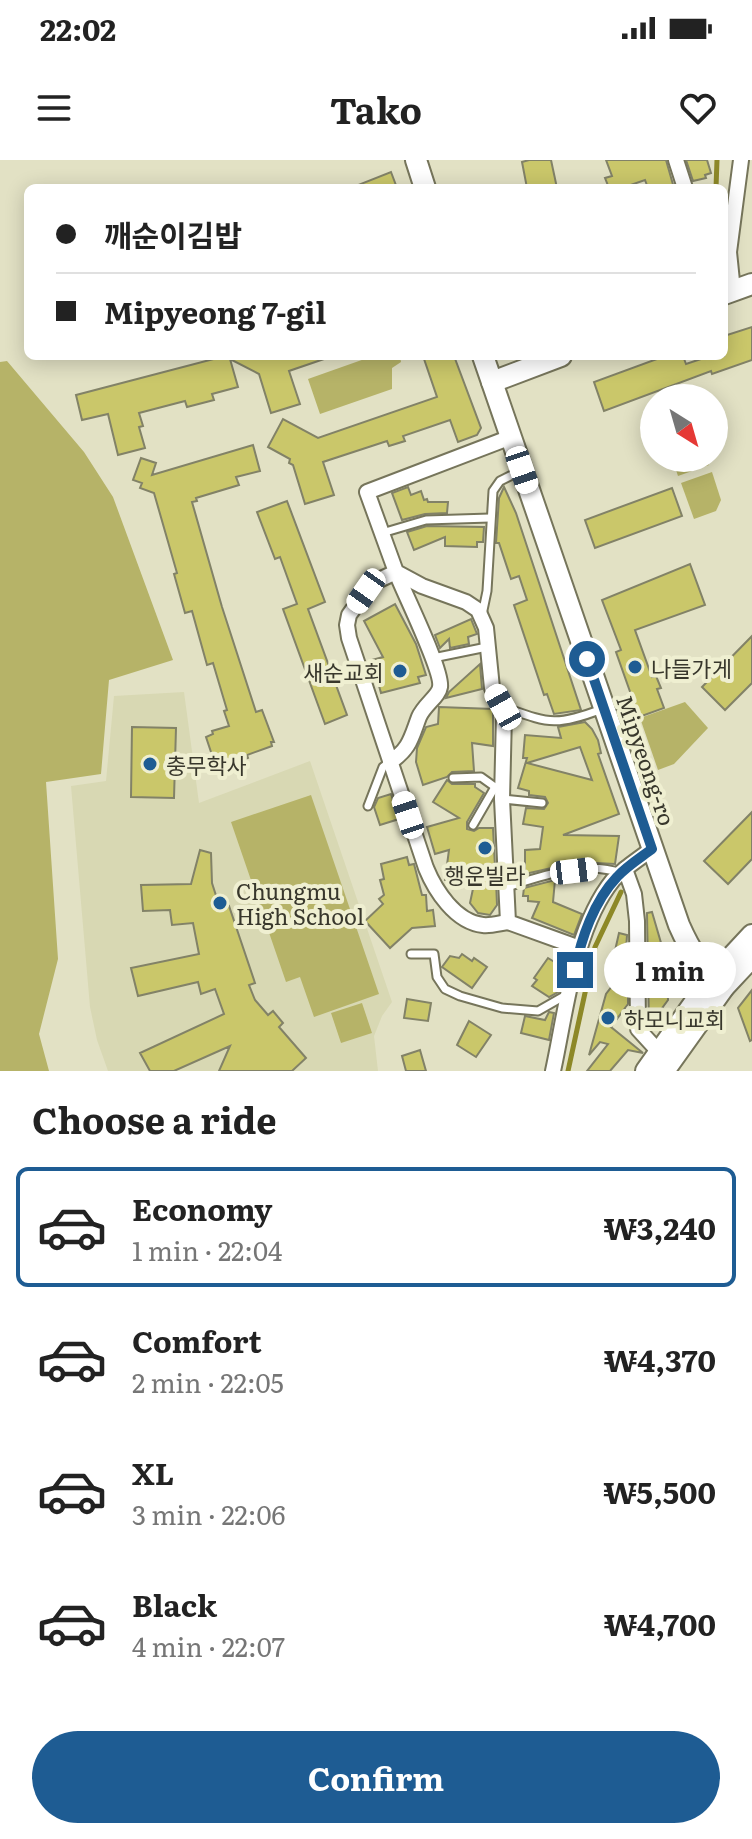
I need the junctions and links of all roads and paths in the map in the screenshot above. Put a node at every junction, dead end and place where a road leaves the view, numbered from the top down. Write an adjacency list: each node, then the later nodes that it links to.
1 (416, 160): 4 (street)
2 (676, 160): 5 (street)
3 (741, 160): 6 (street)
4 (424, 184)
5 (684, 184)
6 (736, 290)
7 (484, 360): 9 (street, Mipyeong-ro)
8 (550, 360): 9 (street)
9 (492, 382): 10 (street, Mipyeong-ro)
10 (511, 437): 11 (street, Mipyeong-ro); 13 (street)
11 (522, 470): 12 (lane); 19 (street, Mipyeong-ro)
12 (490, 518): 13 (lane); 15 (lane)
13 (382, 533): 14 (street)
14 (396, 572): 15 (street); 17 (street); 20 (street)
15 (482, 616): 16 (street)
16 (487, 647): 17 (lane); 18 (street)
17 (433, 658): 20 (street)
18 (503, 707): 19 (lane); 22 (street)
19 (604, 708): 26 (street, Mipyeong-ro)
20 (390, 762): 24 (lane); 30 (street)
21 (453, 778): 22 (lane)
22 (500, 793): 23 (lane); 25 (lane); 29 (street)
23 (542, 803)
24 (368, 806)
25 (473, 825)
26 (652, 849): 28 (street); 35 (street, Mipyeong-ro)
27 (482, 871): 29 (lane)
28 (623, 871): 29 (lane); 32 (street); 37 (street)
29 (506, 881): 30 (street)
30 (508, 922): 32 (street)
31 (752, 935): 35 (street)
32 (580, 948): 36 (street)
33 (411, 954): 36 (lane)
34 (752, 957): 35 (street)
35 (718, 982): 37 (street)
36 (570, 993): 38 (street)
37 (662, 1061): 39 (street)
38 (553, 1071)
39 (646, 1071)

